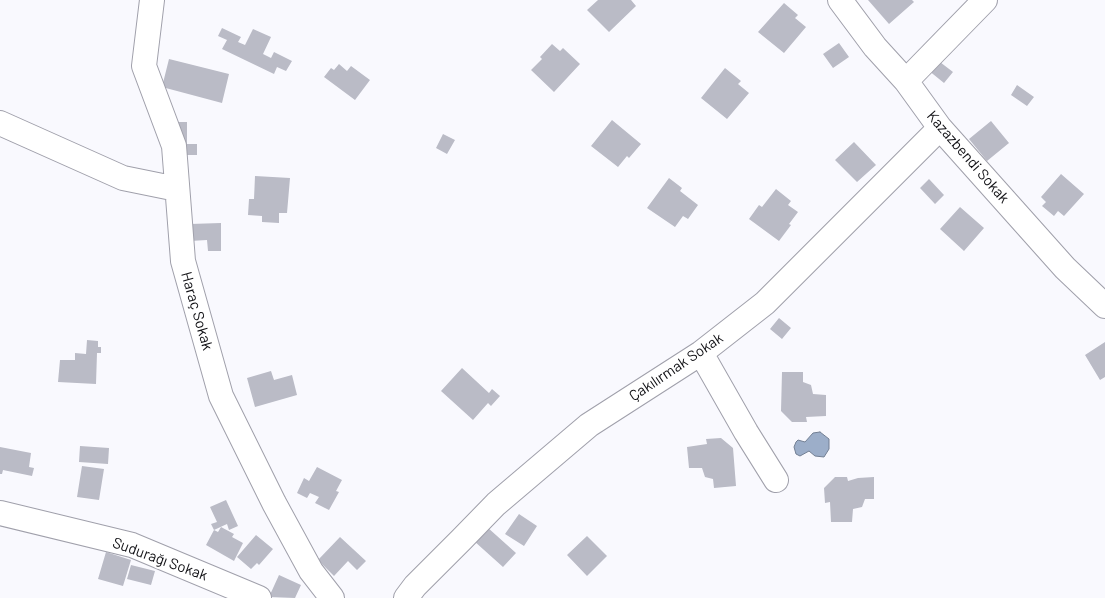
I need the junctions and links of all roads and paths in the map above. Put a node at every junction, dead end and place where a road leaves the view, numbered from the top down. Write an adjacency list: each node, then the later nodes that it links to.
1 (152, 0): 7 (street, Haraç Sokak)
2 (840, 0): 4 (street, Kazazbendi Sokak)
3 (986, 0): 4 (street)
4 (906, 81): 6 (street, Kazazbendi Sokak)
5 (0, 123): 7 (street)
6 (940, 128): 8 (street, Kazazbendi Sokak); 9 (street, Çakılırmak Sokak)
7 (177, 189): 13 (street, Haraç Sokak)
8 (1105, 306)
9 (701, 353): 10 (street); 14 (street, Çakılırmak Sokak)
10 (776, 480)
11 (0, 513): 12 (street, Sudurağı Sokak)
12 (259, 598)
13 (332, 598)
14 (406, 598)

